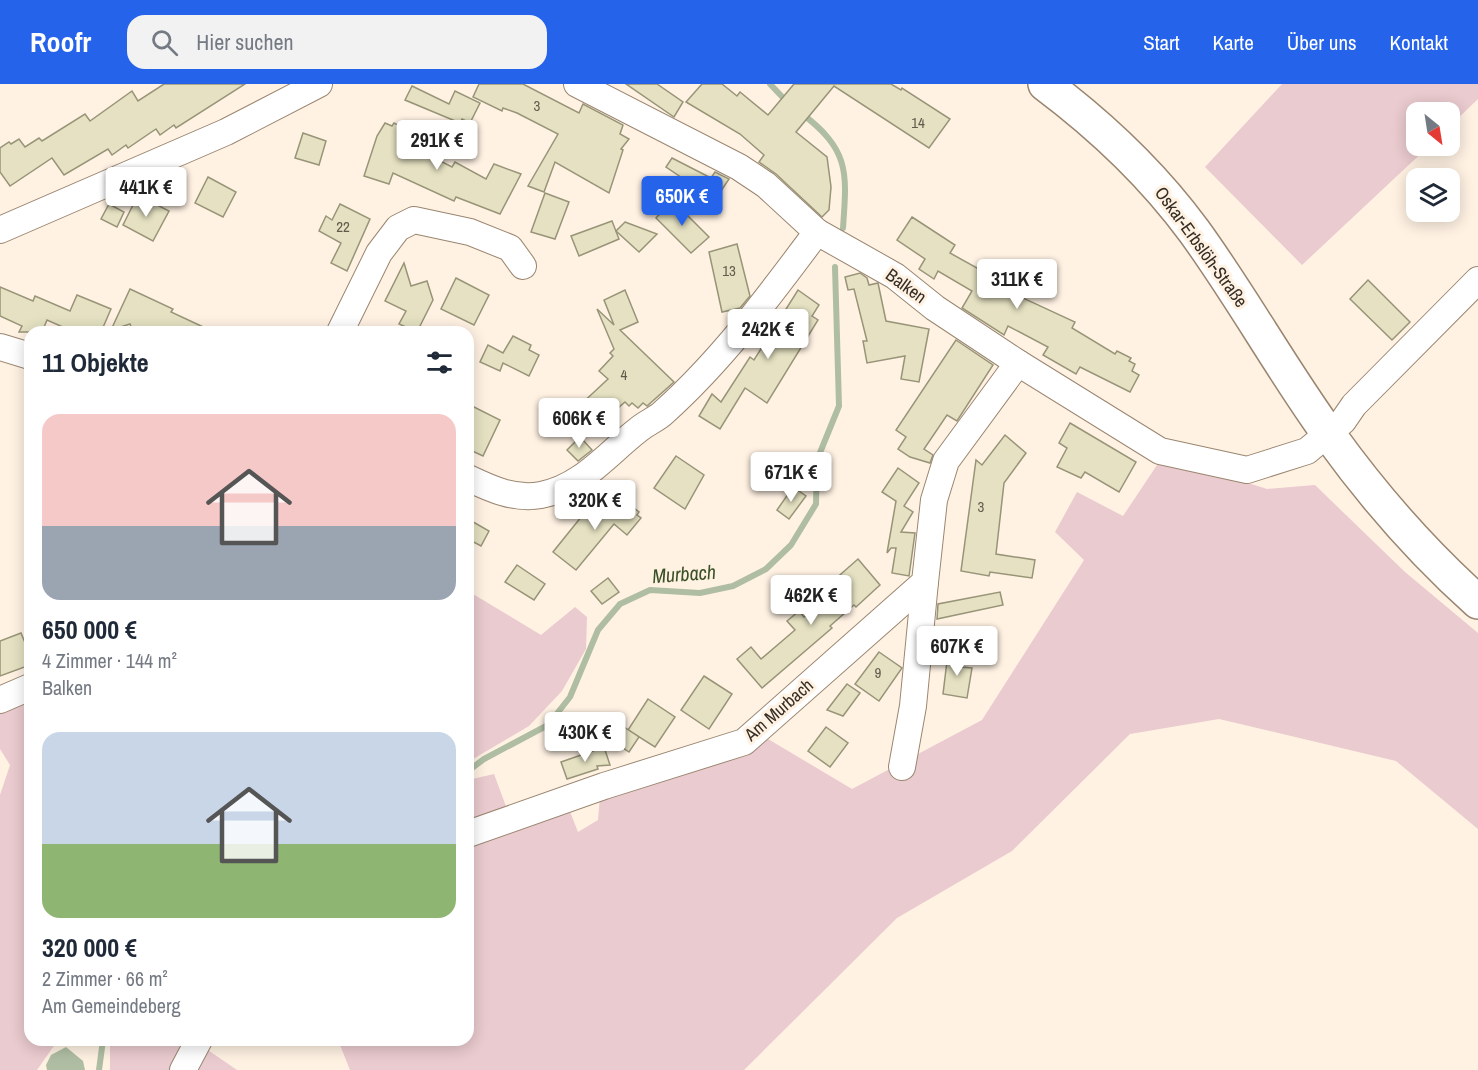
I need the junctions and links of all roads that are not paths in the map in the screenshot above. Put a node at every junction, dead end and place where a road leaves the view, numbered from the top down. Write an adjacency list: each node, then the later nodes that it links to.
1 (319, 84): 4 (street)
2 (1045, 84): 12 (main road, Oskar-Erbslöh-Straße)
3 (593, 87): 5 (street, Balken)
4 (0, 230)
5 (816, 232): 11 (street, Balken); 13 (street)
6 (523, 266): 8 (street)
7 (1478, 280): 12 (street)
8 (343, 326)
9 (0, 347): 10 (street)
10 (24, 354)
11 (1018, 363): 12 (street, Balken); 14 (street)
12 (1329, 435): 15 (main road, Oskar-Erbslöh-Straße)
13 (474, 481)
14 (925, 582): 18 (street); 19 (street, Am Murbach)
15 (1478, 602)
16 (24, 690): 17 (street)
17 (0, 700)
18 (902, 767)
19 (474, 832)
20 (196, 1046): 21 (street)
21 (183, 1070)

